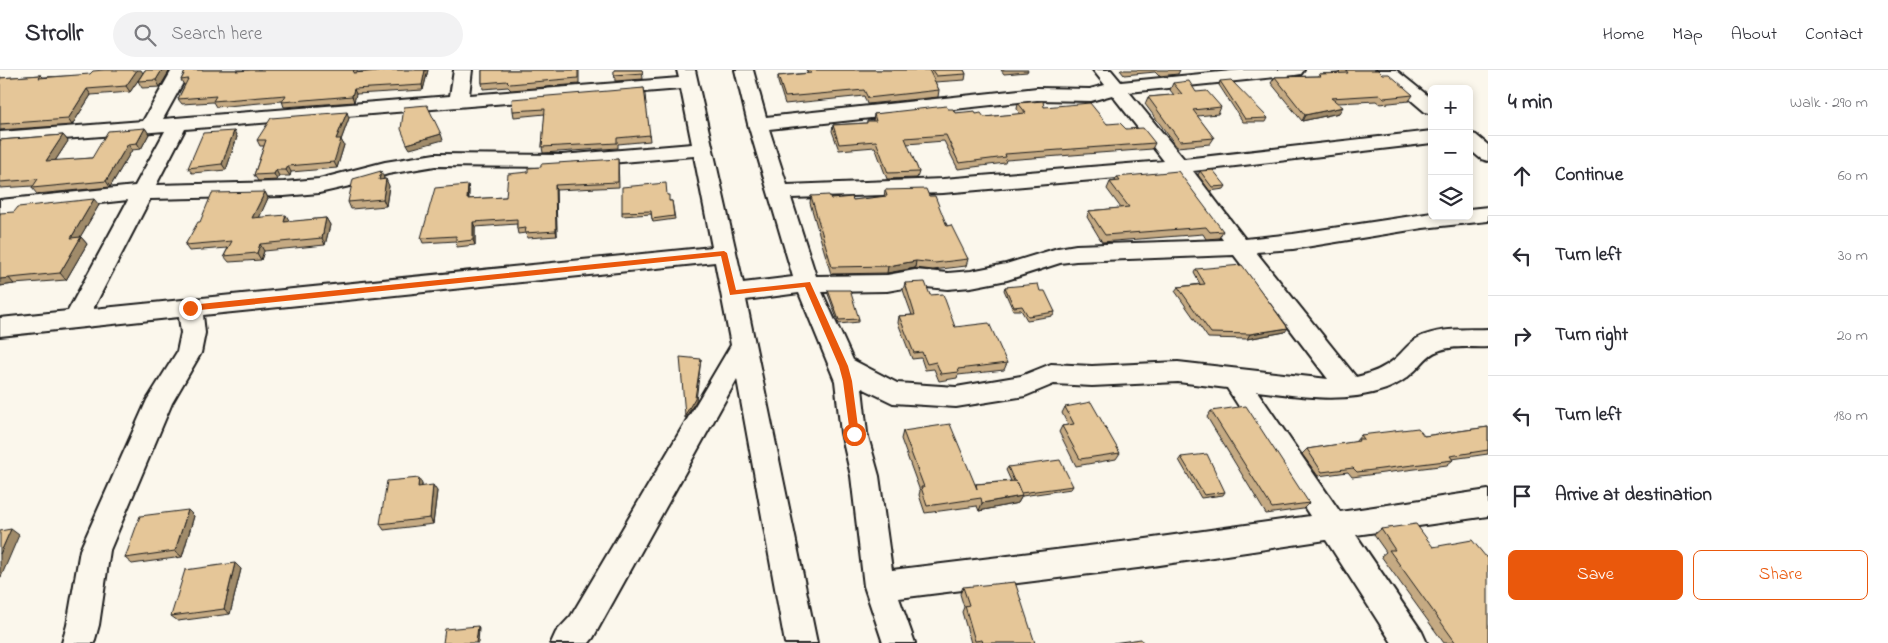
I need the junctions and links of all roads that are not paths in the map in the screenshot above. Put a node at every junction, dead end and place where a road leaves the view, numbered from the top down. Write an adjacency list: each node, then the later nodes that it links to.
1 (181, 70): 13 (street)
2 (463, 70): 9 (street)
3 (744, 70): 12 (street)
4 (1102, 70): 8 (street)
5 (1296, 70): 8 (street)
6 (1385, 70): 10 (street)
7 (687, 77): 9 (street); 17 (street)
8 (1115, 88): 12 (street); 19 (street)
9 (459, 101): 11 (street)
10 (1428, 105)
11 (178, 124): 13 (street); 20 (street)
12 (758, 124): 21 (street)
13 (150, 126): 15 (street)
14 (1428, 137): 19 (street)
15 (0, 138)
16 (1473, 142): 18 (street)
17 (703, 149): 20 (street); 27 (street)
18 (1488, 155)
19 (1179, 166): 21 (street); 26 (street)
20 (143, 192): 22 (street); 31 (street)
21 (780, 192): 28 (street)
22 (0, 206)
23 (1488, 214): 24 (street)
24 (1473, 216)
25 (1428, 220): 26 (street)
26 (1240, 248): 28 (street); 37 (street)
27 (724, 253): 29 (street); 30 (street)
28 (807, 284): 29 (street); 35 (street)
29 (733, 293): 34 (street)
30 (190, 308): 31 (street); 41 (street)
31 (76, 319): 32 (street)
32 (0, 327)
33 (1488, 338): 37 (street)
34 (743, 346): 42 (street); 43 (street)
35 (844, 366): 36 (street); 40 (street)
36 (1235, 379): 37 (street); 39 (street)
37 (1350, 388)
38 (1488, 503): 39 (street)
39 (1332, 526): 40 (street); 45 (street)
40 (879, 586): 44 (street)
41 (78, 643)
42 (567, 643)
43 (800, 643)
44 (899, 643)
45 (1411, 643)

